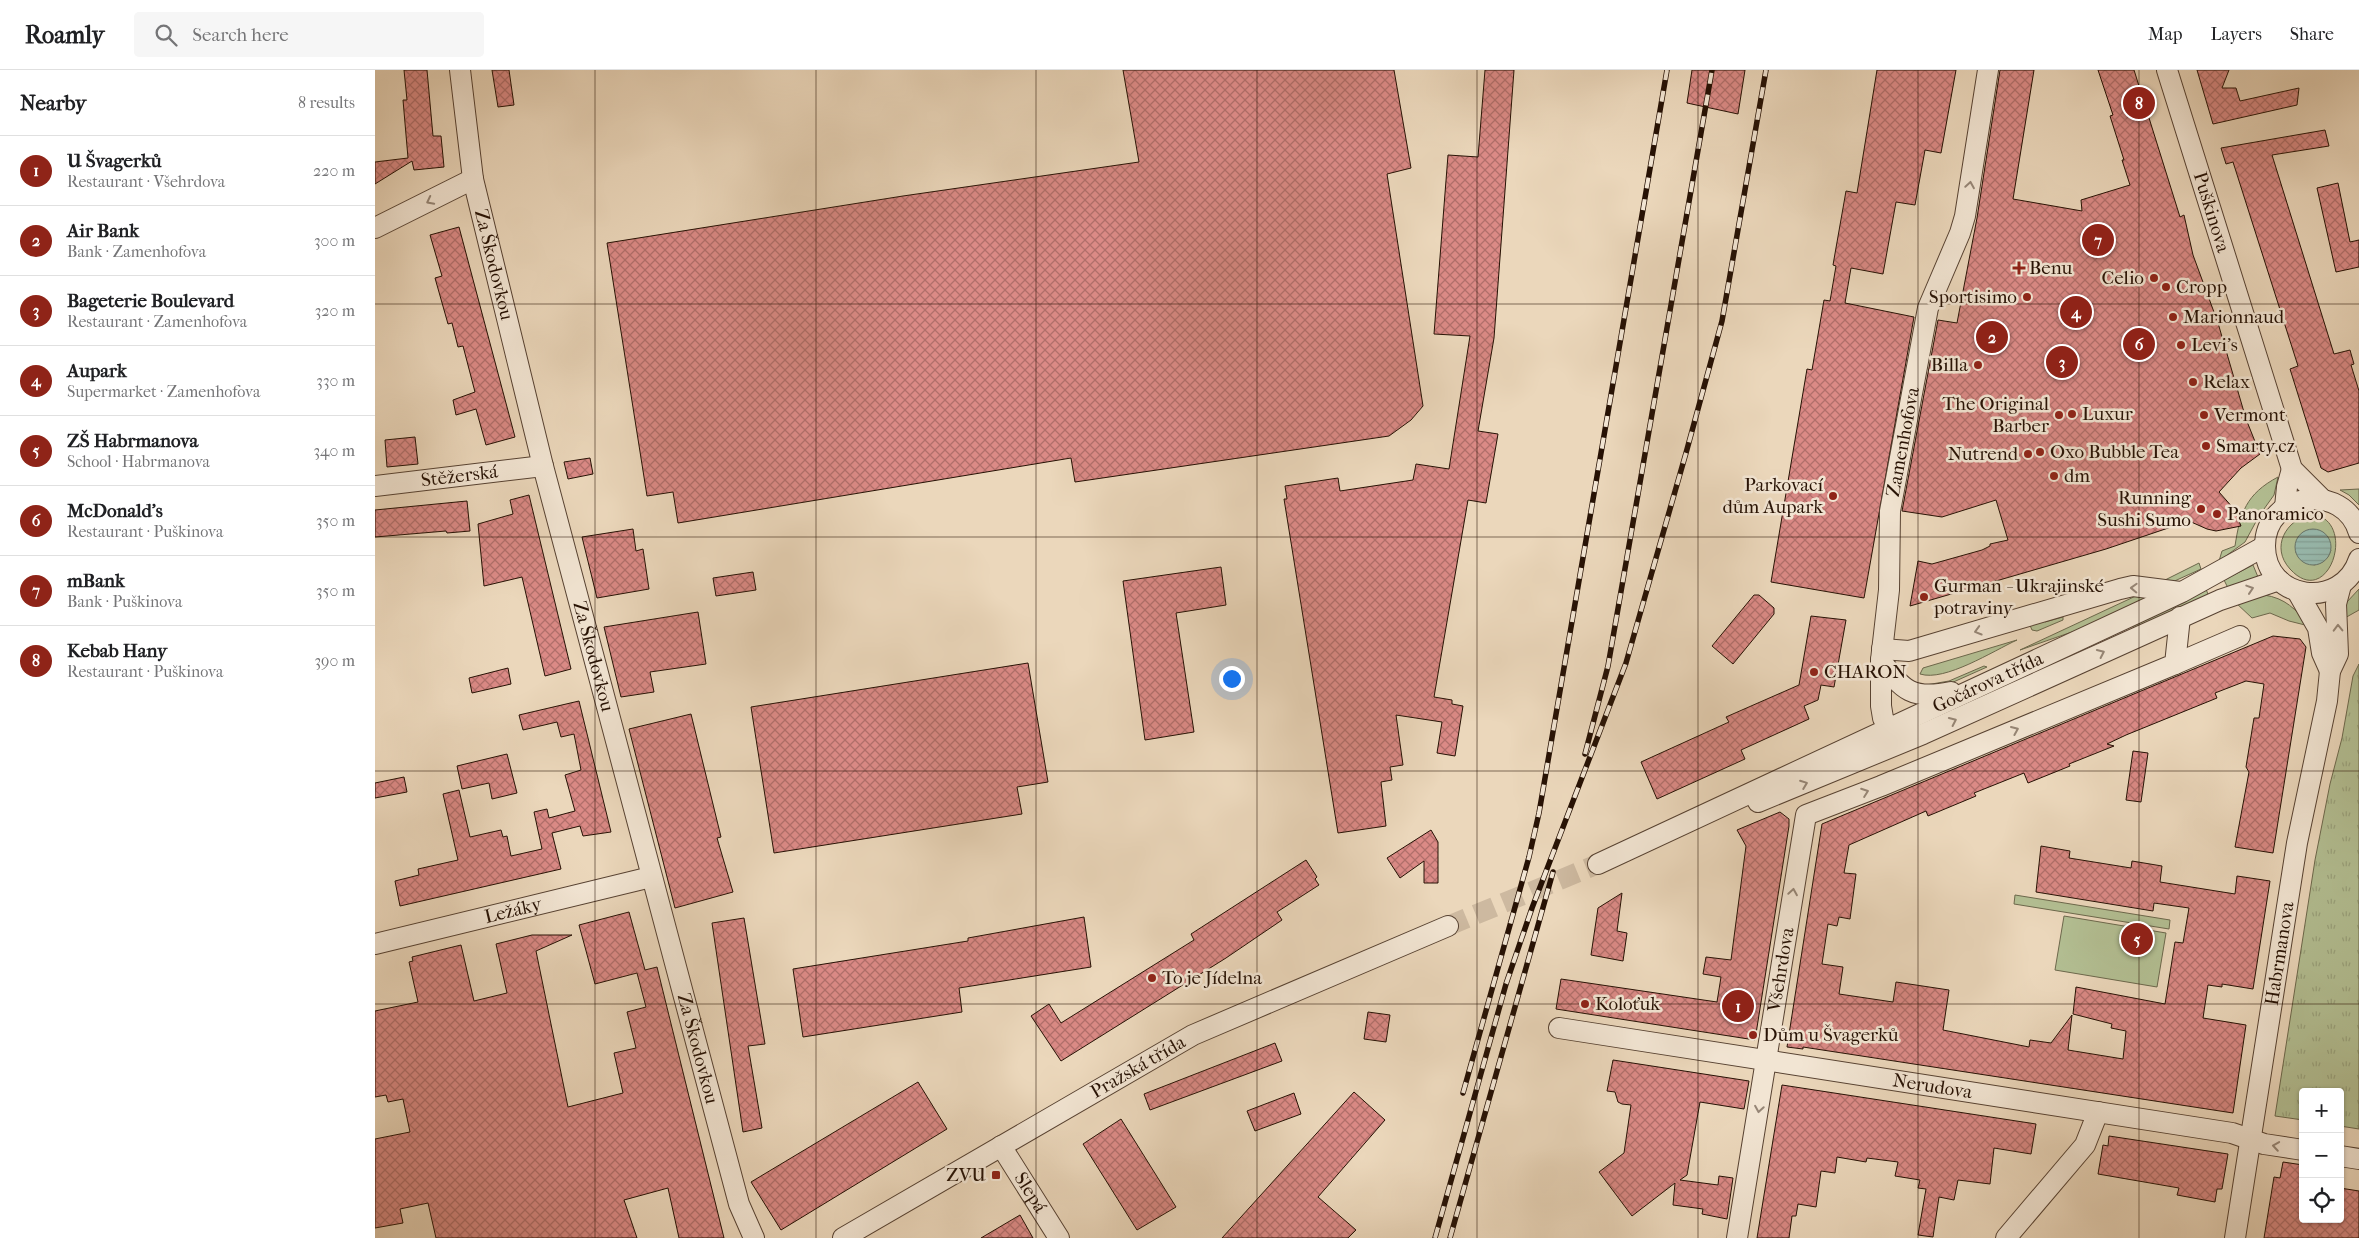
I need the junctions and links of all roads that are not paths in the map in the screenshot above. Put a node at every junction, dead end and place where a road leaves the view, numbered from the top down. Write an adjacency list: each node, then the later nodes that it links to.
1 (461, 70): 4 (street, Za Škodovkou)
2 (1989, 70): 19 (street, Zamenhofova, one-way to 2)
3 (2167, 70): 7 (street, Puškinova)
4 (473, 179): 5 (street, one-way to 5); 6 (street, Za Škodovkou)
5 (375, 228)
6 (543, 466): 8 (street, Stěžerská); 27 (street, Za Škodovkou)
7 (2292, 469): 9 (street, Puškinova); 10 (street)
8 (375, 486)
9 (2322, 499): 10 (street); 11 (street)
10 (2285, 507): 12 (street)
11 (2359, 533)
12 (2265, 546): 14 (street); 16 (street, Gočárova třída)
13 (2353, 572): 15 (street); 21 (street, Habrmanova, one-way to 13)
14 (2279, 580): 15 (street); 17 (street, Gočárova třída, one-way to 14)
15 (2297, 591): 21 (street, Habrmanova)
16 (2183, 592): 19 (street, one-way to 19); 22 (street, Gočárova třída)
17 (2180, 617): 20 (street); 24 (street, Gočárova třída, one-way to 17)
18 (2239, 636): 20 (street)
19 (1881, 655): 22 (street); 23 (street, Zamenhofova)
20 (2175, 664): 31 (street, Všehrdova, one-way to 20)
21 (2330, 671): 33 (street, Habrmanova)
22 (1985, 683): 23 (street, Gočárova třída)
23 (1888, 728): 24 (street); 25 (street, Gočárova třída)
24 (1923, 734): 25 (street, Gočárova třída, one-way to 24)
25 (1708, 815): 26 (street, Gočárova třída)
26 (1598, 864)
27 (651, 877): 29 (street, Ležáky); 38 (street, Za Škodovkou)
28 (1448, 926): 34 (street, Pražská třída)
29 (375, 944)
30 (1559, 1028): 31 (street, Nerudova)
31 (1767, 1061): 32 (street, Nerudova); 41 (street, Všehrdova, one-way to 41)
32 (2098, 1112): 33 (street, Nerudova); 42 (street)
33 (2251, 1139): 35 (street, Nerudova, one-way to 33); 43 (street, Habrmanova)
34 (1001, 1146): 39 (street, Pražská třída); 40 (street, Slepá)
35 (2299, 1149)
36 (2344, 1157): 37 (street)
37 (2359, 1159)
38 (754, 1238)
39 (843, 1238)
40 (1059, 1238)
41 (1737, 1238)
42 (2006, 1238)
43 (2235, 1238)

